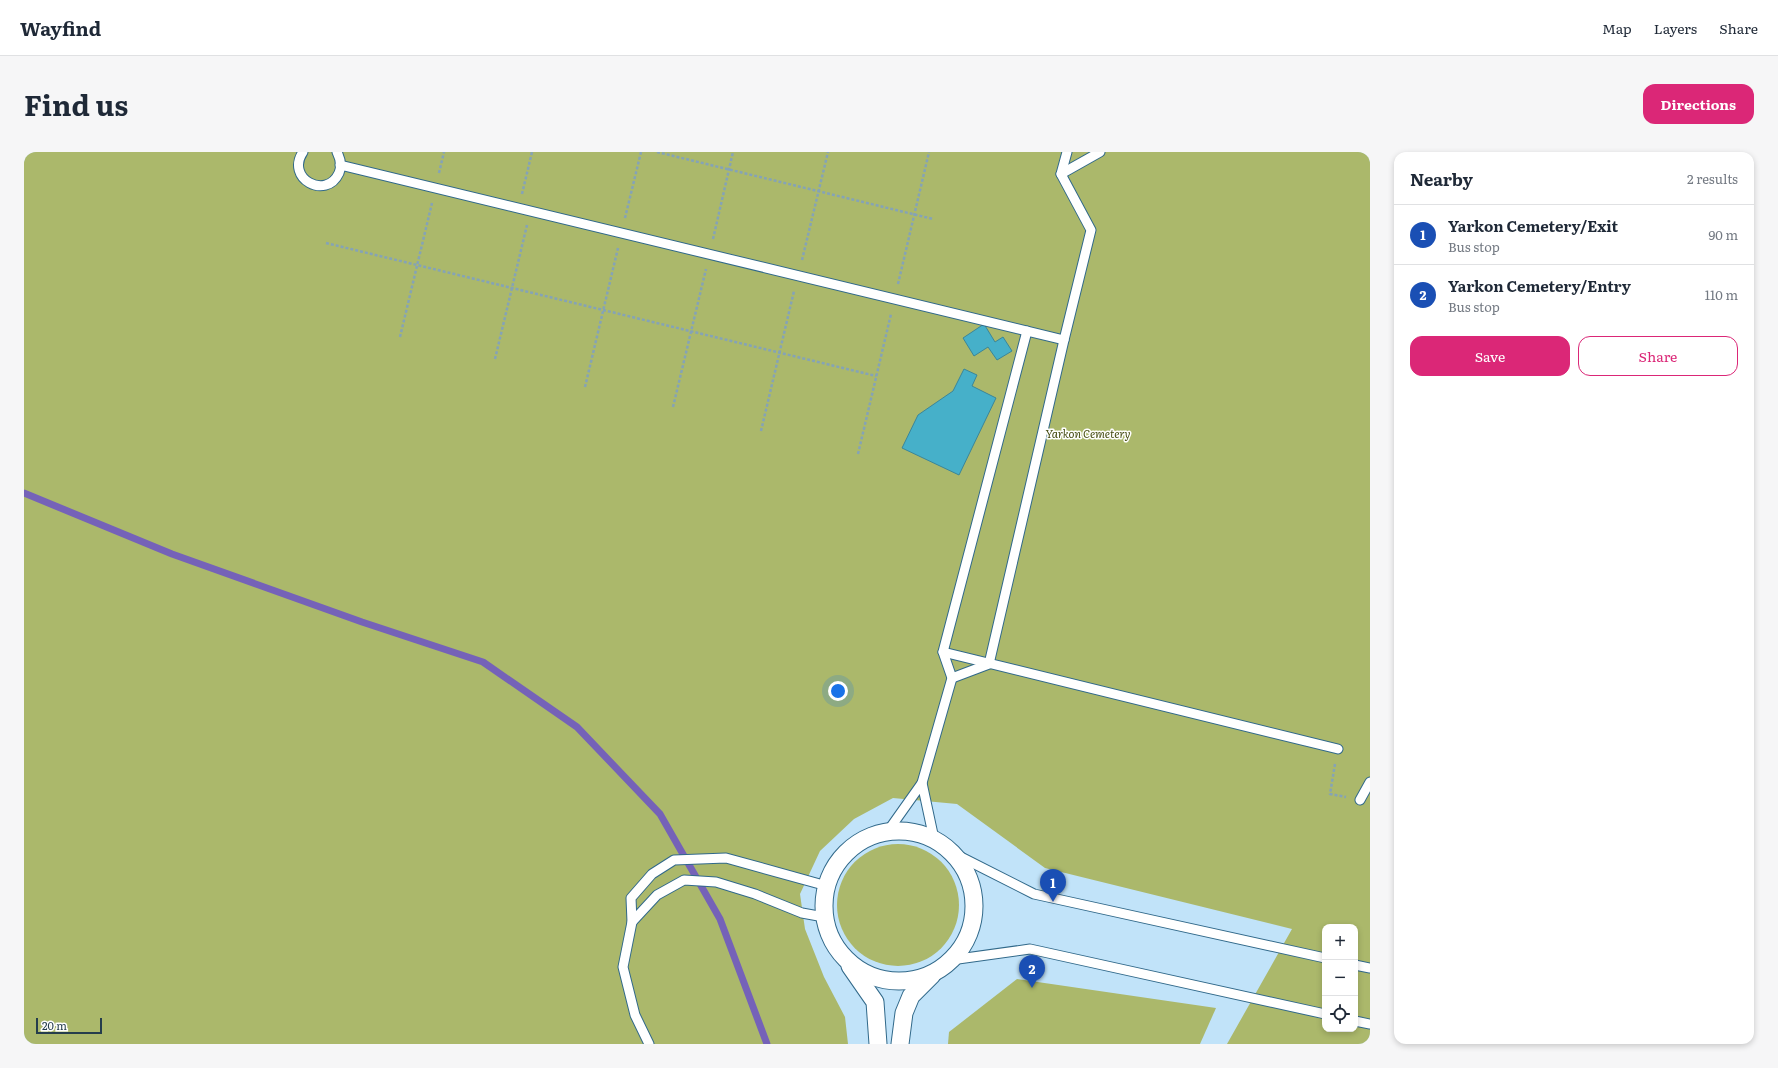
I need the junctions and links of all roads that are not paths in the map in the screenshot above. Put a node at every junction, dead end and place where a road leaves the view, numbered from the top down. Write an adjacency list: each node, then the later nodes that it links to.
1 (303, 152): 5 (lane)
2 (336, 152): 5 (lane)
3 (1067, 152): 6 (lane)
4 (1100, 152): 6 (lane)
5 (340, 165): 7 (lane)
6 (1061, 174): 8 (lane)
7 (1027, 332): 8 (lane); 9 (lane)
8 (1064, 340): 10 (lane)
9 (943, 652): 10 (lane); 11 (lane)
10 (990, 664): 11 (lane); 12 (lane)
11 (952, 678): 14 (lane)
12 (1338, 749)
13 (1370, 782): 15 (lane)
14 (922, 783): 16 (lane); 17 (lane)
15 (1360, 800)
16 (888, 831): 17 (street); 19 (street)
17 (934, 839): 18 (street)
18 (953, 853): 22 (lane); 24 (street)
19 (827, 886): 20 (street); 21 (lane)
20 (824, 917): 21 (lane); 23 (street)
21 (632, 922): 31 (lane)
22 (1322, 957)
23 (845, 959): 27 (street); 32 (street)
24 (951, 960): 27 (street); 28 (lane)
25 (1358, 966): 26 (lane)
26 (1370, 968)
27 (936, 972): 33 (street)
28 (1322, 1013)
29 (1358, 1022): 30 (lane)
30 (1370, 1024)
31 (649, 1044)
32 (878, 1044)
33 (900, 1044)

